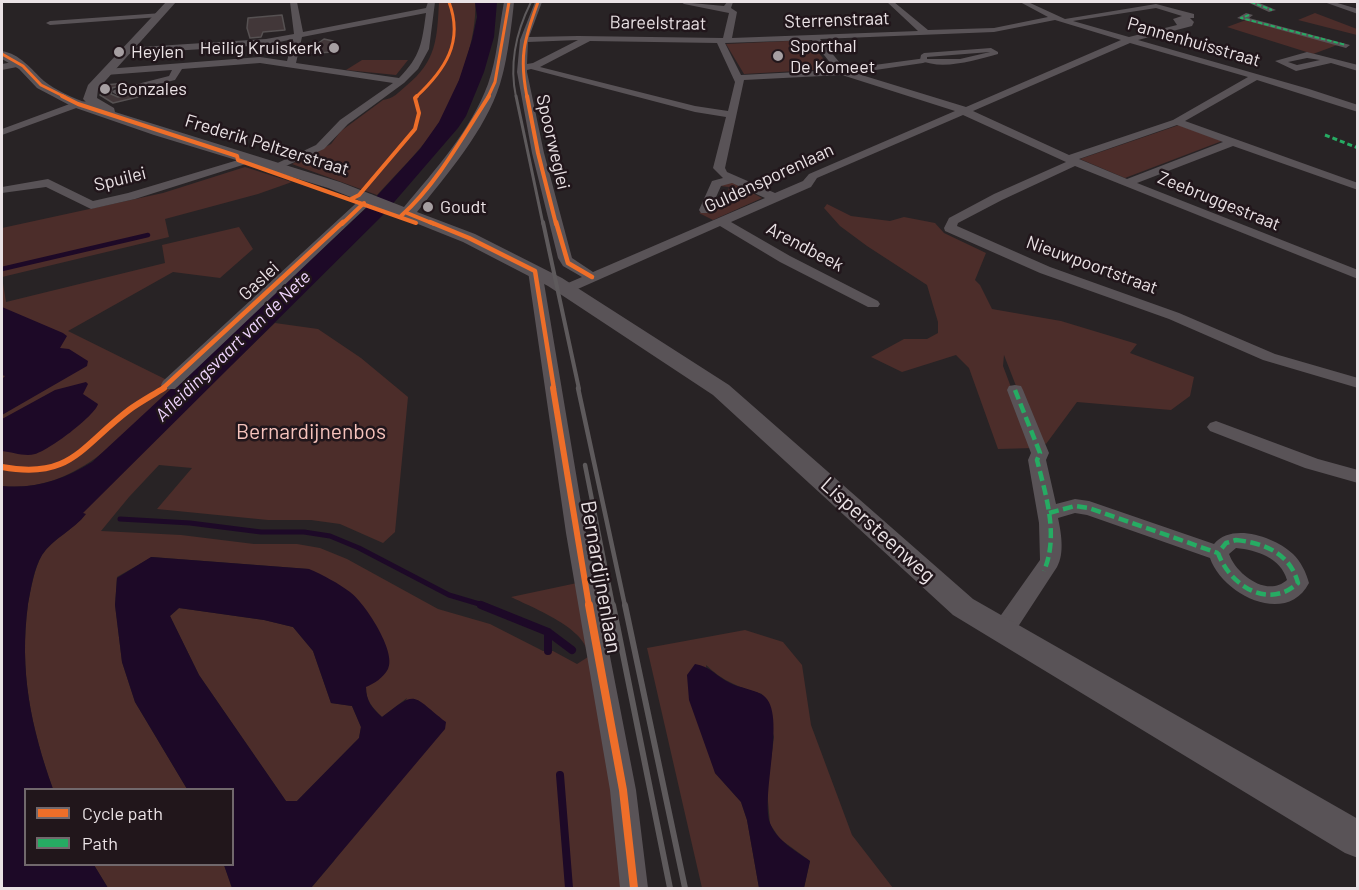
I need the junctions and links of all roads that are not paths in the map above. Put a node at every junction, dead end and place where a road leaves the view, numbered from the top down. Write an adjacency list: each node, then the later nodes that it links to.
1 (171, 2): 14 (street)
2 (292, 2): 21 (street)
3 (509, 2): 64 (street)
4 (538, 2): 24 (street, Spoorweglei)
5 (684, 2): 10 (street)
6 (890, 2): 20 (street)
7 (1023, 2): 17 (street, Pannenhuisstraat)
8 (1251, 2): 12 (street)
9 (1328, 2): 13 (street)
10 (729, 5): 25 (street)
11 (430, 6): 21 (street); 46 (street)
12 (1272, 10)
13 (1358, 12)
14 (159, 15): 18 (street); 30 (street)
15 (1198, 16): 17 (street, Sterrenstraat)
16 (1242, 18): 29 (street)
17 (1059, 20): 20 (street, Sterrenstraat); 26 (street, Pannenhuisstraat)
18 (50, 23)
19 (1182, 25): 26 (street, Guldensporenlaan)
20 (926, 33): 22 (street, Sterrenstraat)
21 (298, 36): 28 (street); 37 (street)
22 (814, 37): 25 (street, Sterrenstraat); 43 (street)
23 (588, 39): 24 (street, Bareelstraat); 25 (street, Bareelstraat); 40 (street, Bareelstraat)
24 (524, 40): 40 (street, Spoorweglei)
25 (723, 40): 45 (street)
26 (1129, 40): 44 (street, Pannenhuisstraat); 50 (street, Guldensporenlaan)
27 (1358, 41): 29 (street)
28 (266, 42): 30 (street); 33 (street)
29 (1346, 45): 32 (street)
30 (125, 51): 42 (street)
31 (2, 54): 36 (street, Frederik Peltzerstraat)
32 (1315, 56): 35 (street); 35 (street)
33 (260, 60): 37 (street); 38 (street)
34 (923, 60): 34 (street); 43 (street)
35 (1332, 60): 41 (street)
36 (19, 64): 39 (street); 48 (street, Frederik Peltzerstraat)
37 (291, 65): 46 (street)
38 (179, 66): 42 (street); 47 (street)
39 (2, 67)
40 (528, 67): 51 (street); 69 (street, Spoorweglei)
41 (1358, 68)
42 (106, 72): 48 (street)
43 (843, 72): 45 (street); 50 (street, Zeebruggestraat)
44 (1255, 77): 49 (street, Pannenhuisstraat); 52 (street)
45 (739, 78): 51 (street)
46 (400, 81): 57 (street)
47 (117, 92)
48 (85, 100): 53 (street); 55 (street, Frederik Peltzerstraat)
49 (1358, 109)
50 (965, 111): 56 (street, Zeebruggestraat); 62 (street, Guldensporenlaan)
51 (732, 115): 58 (street)
52 (1177, 122): 54 (street); 56 (street)
53 (2, 132)
54 (1233, 142): 59 (street); 60 (street)
55 (248, 160): 57 (street, Frederik Peltzerstraat); 61 (street, Spuilei)
56 (1072, 160): 59 (street, Zeebruggestraat); 72 (street, Nieuwpoortstraat)
57 (275, 167): 63 (street, Frederik Peltzerstraat)
58 (732, 179): 62 (street); 65 (street)
59 (1126, 183): 68 (street, Zeebruggestraat)
60 (1358, 187)
61 (2, 190)
62 (775, 198): 66 (street, Guldensporenlaan)
63 (371, 199): 64 (street, Frederik Peltzerstraat); 73 (street, Gaslei)
64 (398, 209): 67 (street, Lispersteenweg)
65 (705, 210)
66 (720, 221): 69 (street, Guldensporenlaan); 71 (street, Arendbeek)
67 (535, 271): 70 (street, Lispersteenweg); 81 (street, Bernardijnenlaan)
68 (1358, 275)
69 (592, 277): 70 (street)
70 (566, 289): 79 (street, Lispersteenweg)
71 (873, 304)
72 (1358, 383)
73 (169, 385)
74 (1015, 390): 77 (street)
75 (1216, 427): 76 (street)
76 (1358, 477)
77 (1049, 513): 78 (street); 79 (street)
78 (1218, 553)
79 (1002, 632): 80 (street, Lispersteenweg)
80 (1358, 840)
81 (634, 888)

